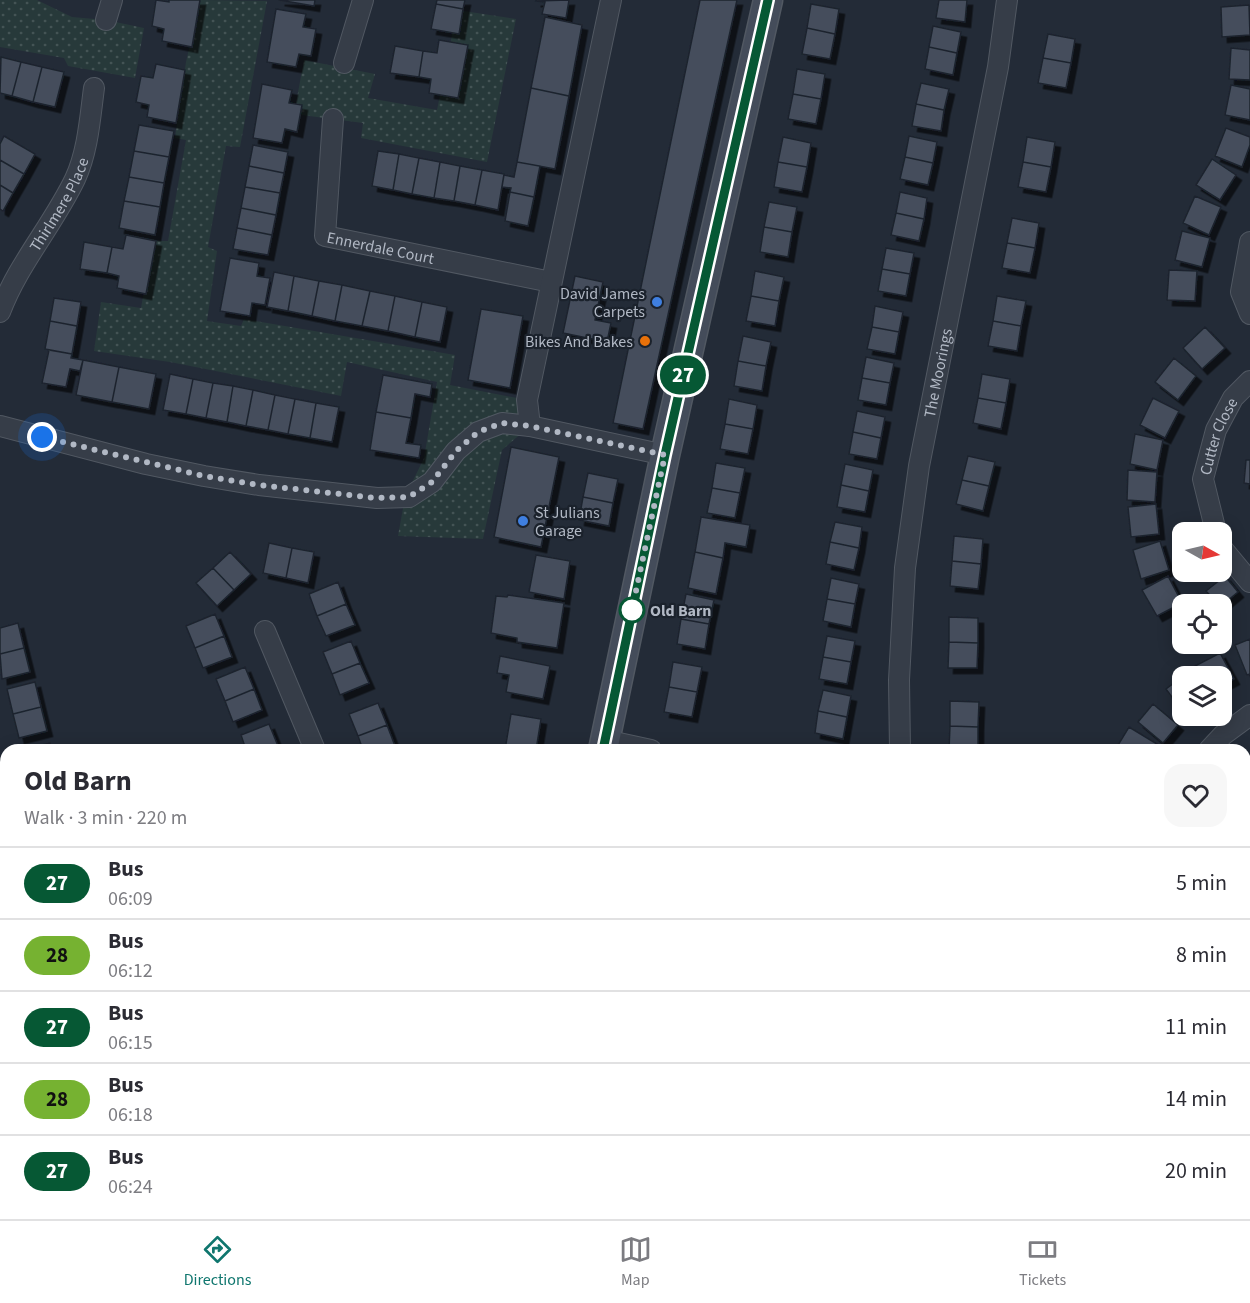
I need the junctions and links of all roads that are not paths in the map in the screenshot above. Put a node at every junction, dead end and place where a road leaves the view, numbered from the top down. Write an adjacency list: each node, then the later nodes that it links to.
1 (112, 0): 6 (street)
2 (363, 0): 7 (street)
3 (611, 0): 11 (street)
4 (768, 0): 17 (main road)
5 (1007, 0): 25 (street, The Moorings)
6 (106, 20)
7 (344, 63)
8 (94, 88): 12 (street, Thirlmere Place)
9 (333, 119): 11 (street, Ennerdale Court)
10 (1250, 242): 13 (street)
11 (551, 282): 16 (street)
12 (0, 312)
13 (1250, 314)
14 (1250, 381): 18 (street, Cutter Close)
15 (0, 426): 16 (street)
16 (530, 426): 17 (street)
17 (665, 455): 24 (main road)
18 (1214, 522)
19 (1232, 560): 20 (street)
20 (1250, 582)
21 (265, 631): 23 (street)
22 (1250, 716): 26 (street)
23 (312, 744)
24 (604, 744)
25 (900, 744)
26 (1215, 744)

